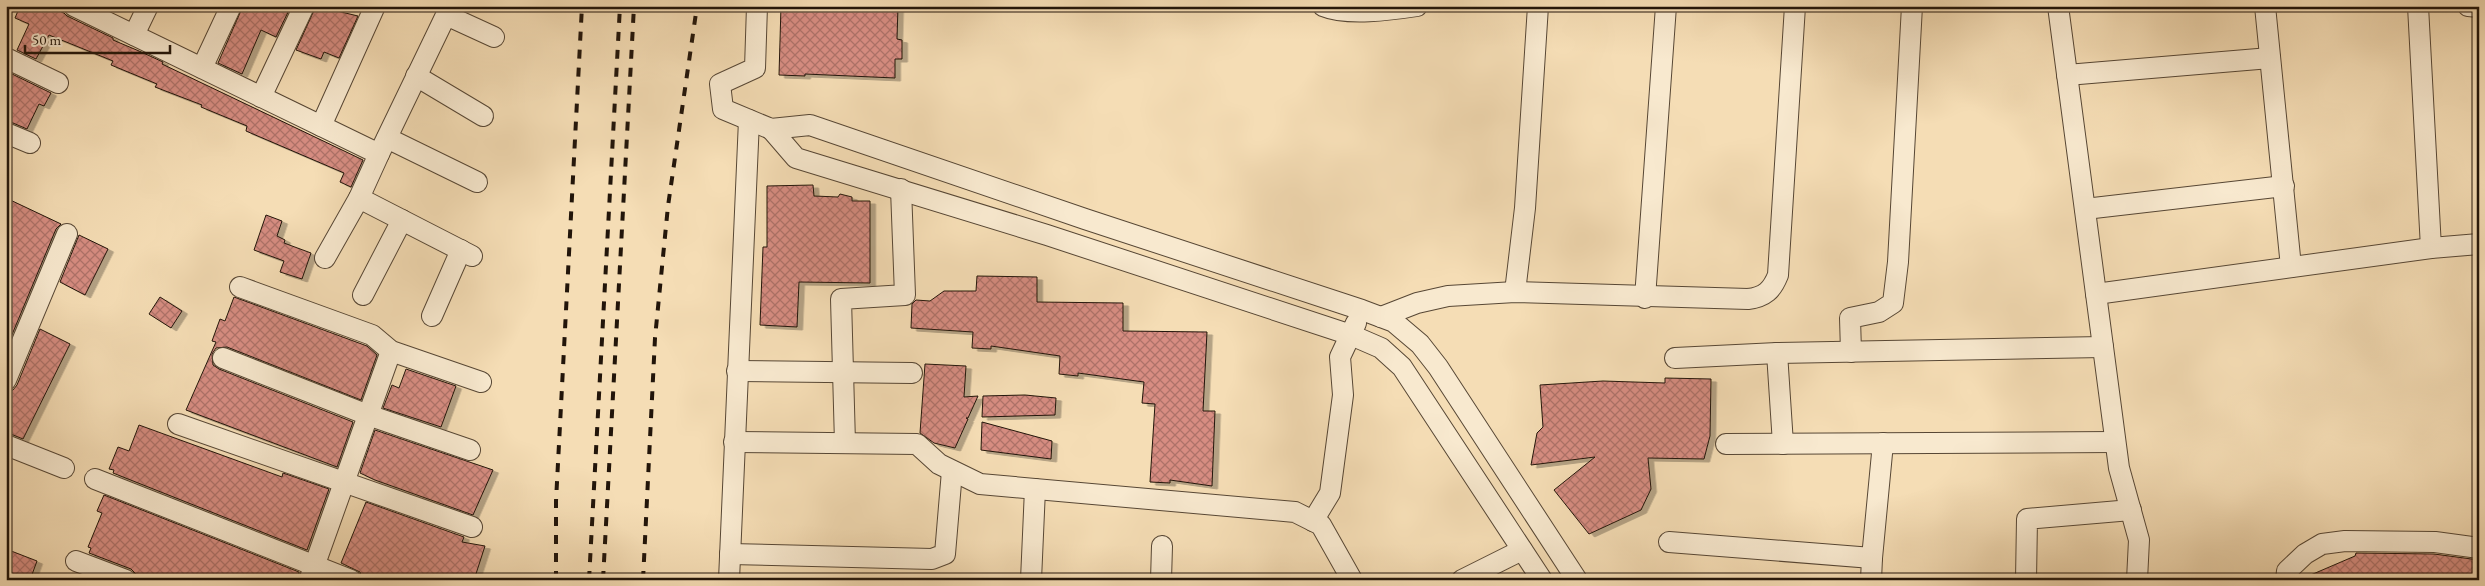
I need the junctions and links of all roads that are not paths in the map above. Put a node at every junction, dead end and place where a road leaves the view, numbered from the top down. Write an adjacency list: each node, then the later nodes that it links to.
1 (74, 6): 18 (street)
2 (148, 6): 18 (street)
3 (231, 6): 22 (street)
4 (304, 6): 26 (street)
5 (375, 6): 29 (street)
6 (757, 6): 28 (street)
7 (1323, 6): 8 (street)
8 (1417, 6)
9 (1538, 6): 46 (street)
10 (1666, 6): 49 (street)
11 (1795, 6): 49 (street)
12 (1912, 6): 56 (street)
13 (2058, 6): 23 (street)
14 (2264, 6): 21 (street)
15 (2418, 6): 42 (street)
16 (2468, 6): 17 (street)
17 (2479, 7)
18 (134, 35): 22 (street)
19 (494, 37): 24 (street)
20 (6, 58): 25 (street)
21 (2270, 58): 23 (street); 35 (street)
22 (202, 68): 26 (street)
23 (2067, 75): 38 (street)
24 (416, 76): 27 (street); 33 (street)
25 (58, 83)
26 (261, 97): 29 (street)
27 (483, 116)
28 (749, 120): 30 (street); 60 (street)
29 (321, 126): 33 (street)
30 (771, 129): 36 (street); 50 (street)
31 (6, 132): 32 (street)
32 (30, 143)
33 (383, 146): 34 (street); 37 (street)
34 (477, 182)
35 (2284, 186): 38 (street); 44 (street)
36 (901, 189): 53 (street); 61 (street)
37 (360, 198): 39 (street); 43 (street)
38 (2085, 209): 47 (street)
39 (402, 220): 48 (street); 51 (street)
40 (67, 234): 63 (street)
41 (2479, 244): 42 (street)
42 (2431, 248): 44 (street)
43 (326, 258)
44 (2291, 267): 47 (street)
45 (240, 287): 55 (street)
46 (1515, 292): 49 (street); 52 (street)
47 (2096, 294): 54 (street)
48 (363, 295)
49 (1645, 298)
50 (1362, 310): 52 (street); 53 (street)
51 (432, 316)
52 (1381, 317): 99 (street)
53 (1351, 335): 81 (street); 86 (street)
54 (2103, 347): 56 (street); 68 (street)
55 (391, 351): 64 (street); 65 (street)
56 (1852, 352): 57 (street)
57 (1777, 353): 59 (street); 72 (street)
58 (224, 358): 65 (street)
59 (1675, 358)
60 (736, 371): 61 (street); 67 (street)
61 (843, 372): 62 (street); 69 (street)
62 (912, 374)
63 (6, 380)
64 (482, 382)
65 (368, 415): 74 (street); 78 (street)
66 (178, 424): 78 (street)
67 (734, 442): 69 (street); 87 (street)
68 (2115, 442): 70 (street); 80 (street)
69 (845, 443): 76 (street)
70 (1883, 443): 72 (street); 88 (street)
71 (1726, 444): 72 (street)
72 (1783, 444)
73 (8, 449): 75 (street)
74 (470, 450)
75 (64, 468)
76 (952, 471): 79 (street); 87 (street)
77 (95, 479): 90 (street)
78 (344, 483): 82 (street); 90 (street)
79 (1035, 488): 81 (street); 94 (street)
80 (2131, 510): 101 (street); 102 (street)
81 (1313, 521): 96 (street)
82 (472, 527)
83 (1669, 542): 88 (street)
84 (1162, 546): 95 (street)
85 (2479, 548): 103 (street)
86 (1522, 550): 97 (street); 98 (street)
87 (730, 554): 93 (street)
88 (1872, 558): 100 (street)
89 (76, 561): 91 (street)
90 (311, 573): 92 (street)
91 (126, 580)
92 (351, 580)
93 (729, 580)
94 (1031, 580)
95 (1161, 580)
96 (1352, 580)
97 (1462, 580)
98 (1542, 580)
99 (1577, 580)
100 (1871, 580)
101 (2026, 580)
102 (2137, 580)
103 (2286, 580)

